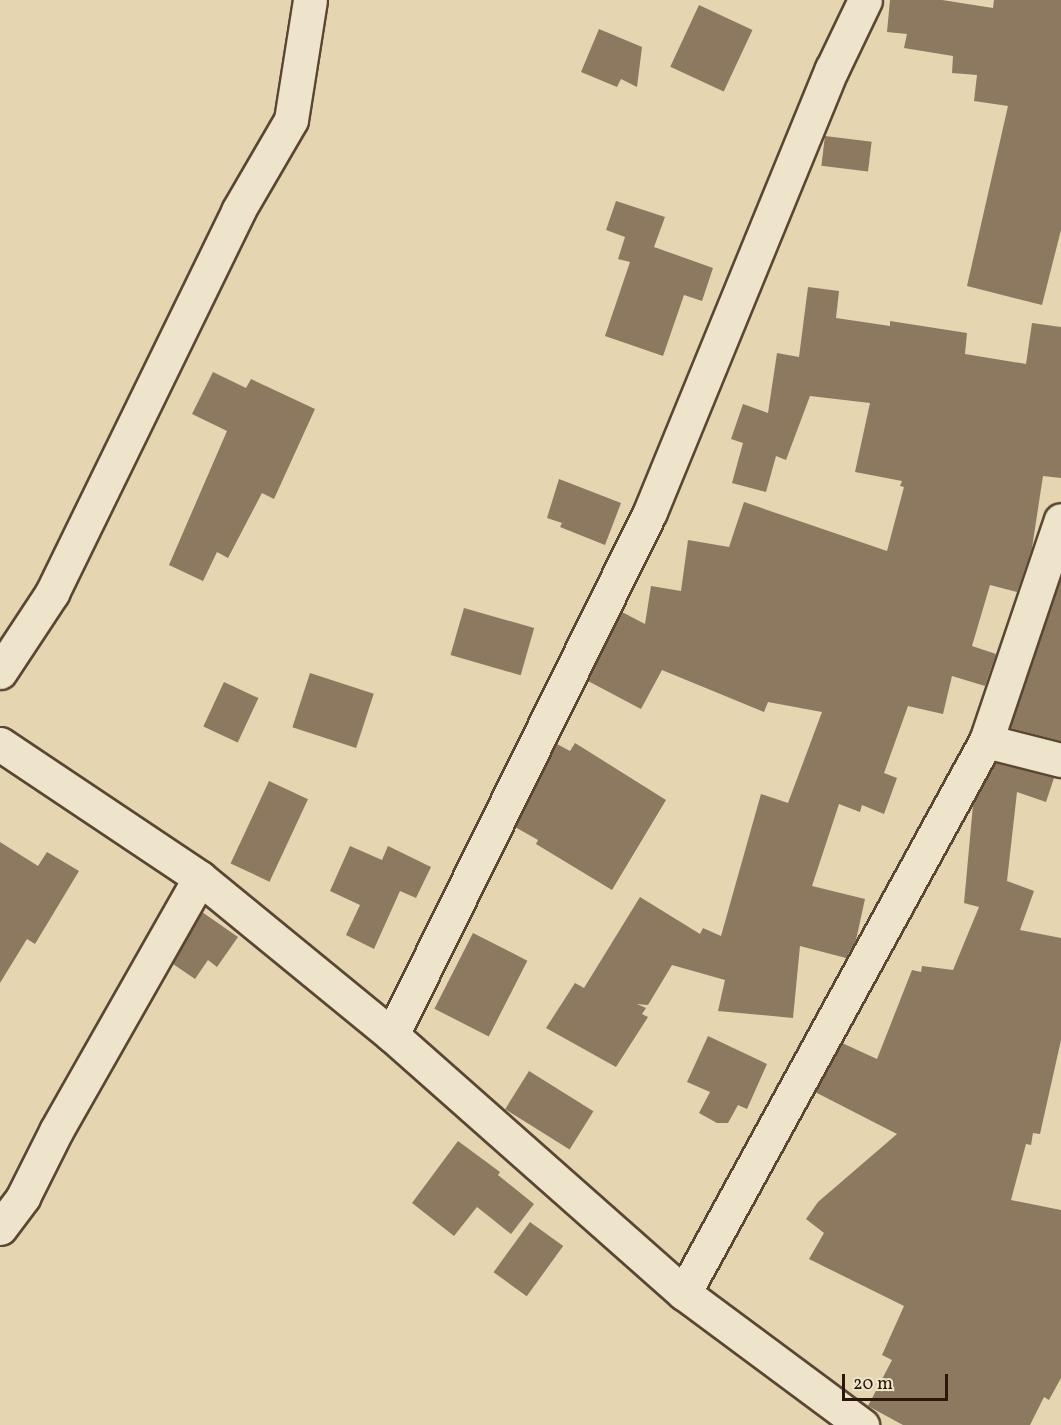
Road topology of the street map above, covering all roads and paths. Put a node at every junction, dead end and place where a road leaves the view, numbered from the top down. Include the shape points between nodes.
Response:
1 (310, 0) edge
2 (865, 0) edge
3 (1061, 520) edge
4 (0, 672) edge
5 (986, 741) junction
6 (0, 744) edge
7 (1061, 760) edge
8 (200, 878) junction
9 (392, 1035) junction
10 (0, 1228) edge
11 (684, 1293) junction
12 (862, 1425) edge

1 - 4 street via 291,120 238,211 52,593
2 - 9 street via 832,69 650,512
3 - 5 street
5 - 7 street
5 - 11 street
6 - 8 street
8 - 9 street
8 - 10 street via 56,1131 23,1197
9 - 11 street
11 - 12 street

